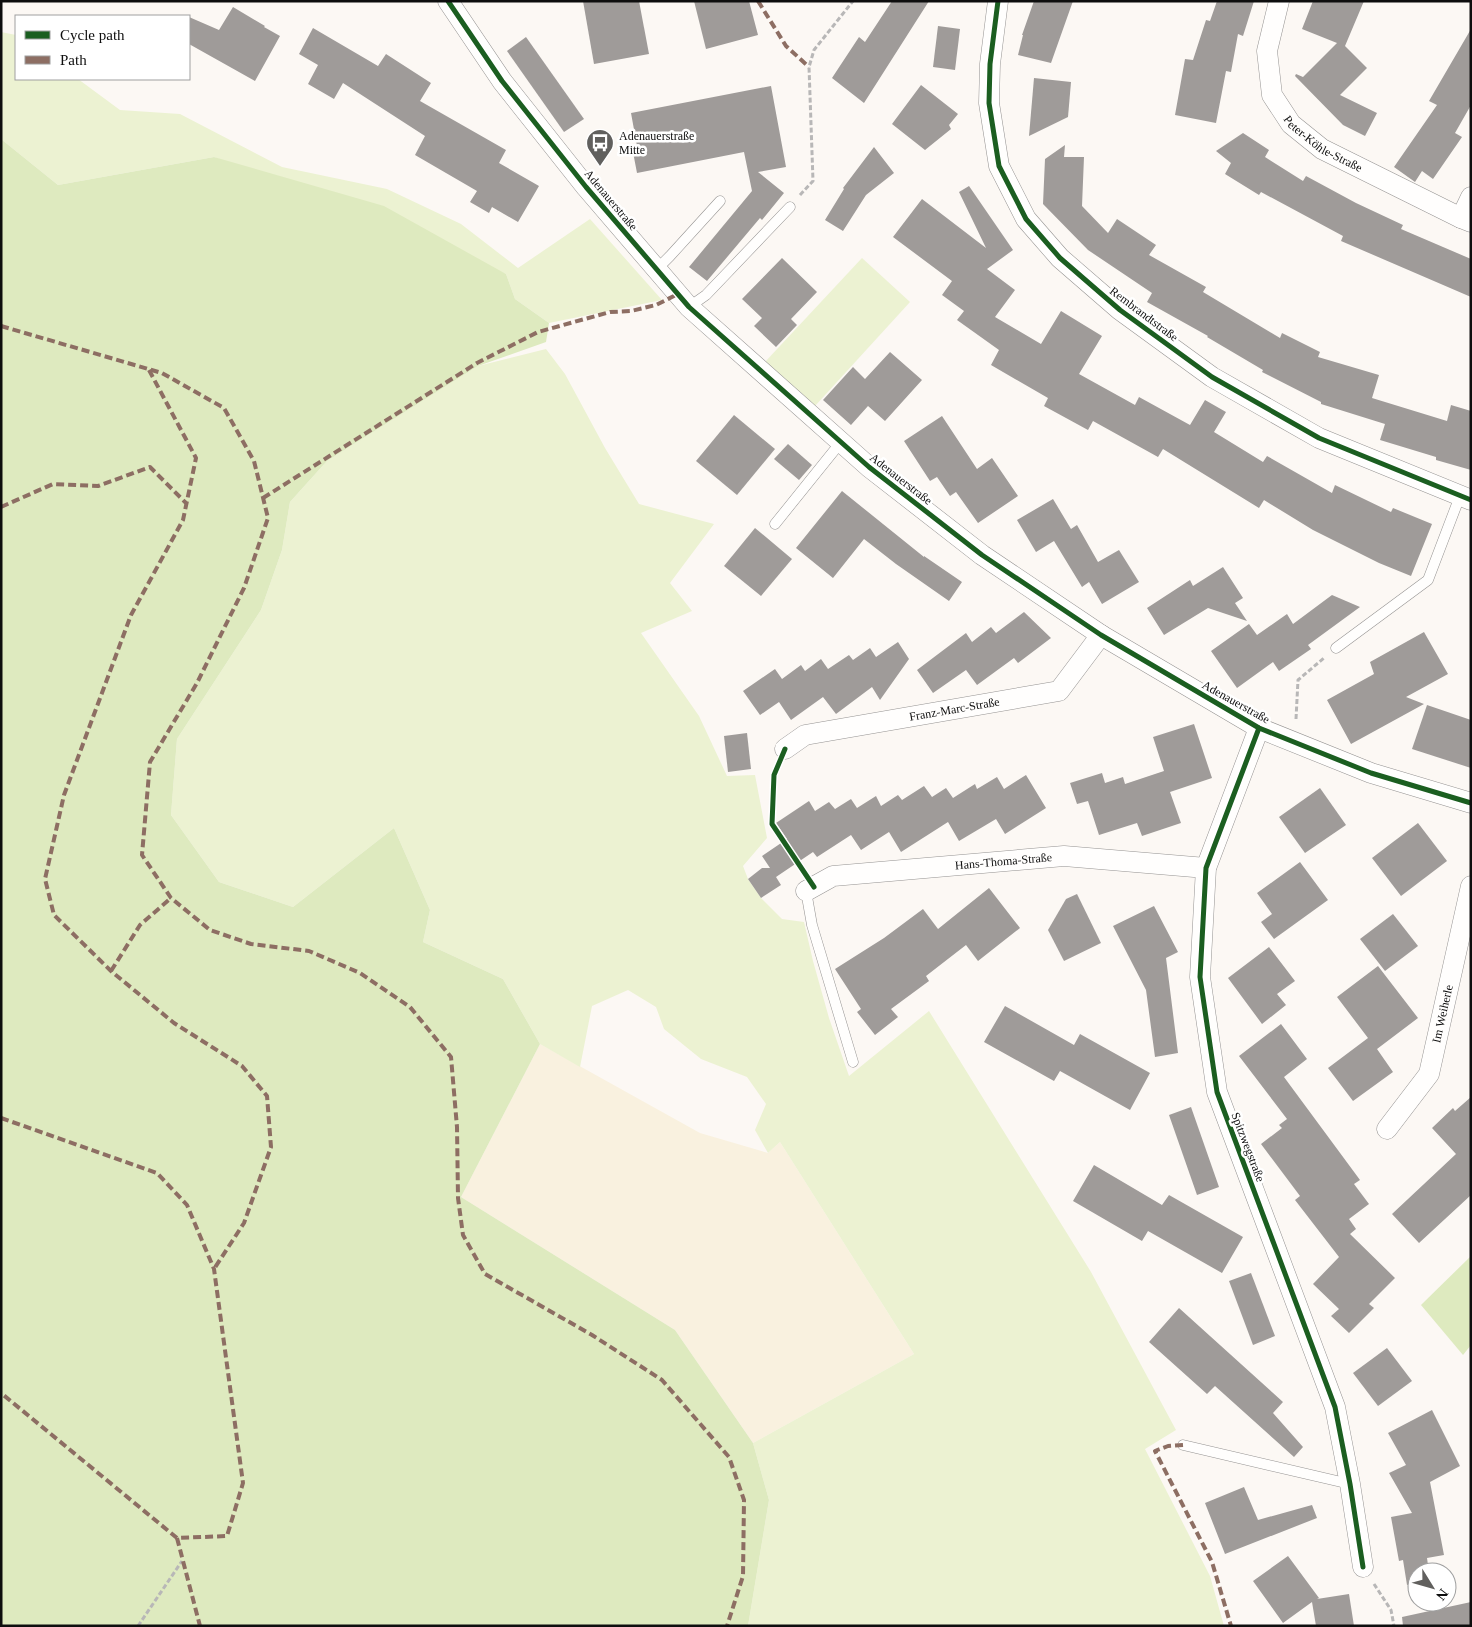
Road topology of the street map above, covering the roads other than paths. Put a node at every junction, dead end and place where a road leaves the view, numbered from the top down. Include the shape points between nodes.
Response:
1 (448, 1) edge
2 (998, 1) edge
3 (1279, 1) edge
4 (1471, 197) edge
5 (720, 201) dead end
6 (790, 207) road end
7 (1466, 220) edge
8 (657, 269) junction
9 (689, 307) junction
10 (841, 442) junction
11 (1465, 498) edge
12 (775, 524) dead end
13 (1101, 635) junction
14 (1336, 648) road end
15 (1259, 728) junction
16 (784, 749) dead end
17 (1471, 803) edge
18 (1206, 868) junction
19 (1471, 886) edge
20 (806, 891) joint
21 (853, 1062) dead end
22 (1387, 1129) dead end
23 (1184, 1445) dead end
24 (1350, 1484) junction
25 (1363, 1567) road end

1 - 8 street, Adenauerstraße via 502,81 586,187
2 - 11 street, Rembrandtstraße via 989,103 999,166 1026,219 1060,258 1120,310 1212,377 1319,438
3 - 7 street, Peter-Köhle-Straße via 1267,51 1272,95 1291,124 1322,149
4 - 7 street
5 - 8 lane
6 - 9 lane via 706,295
8 - 9 street, Adenauerstraße
9 - 10 street, Adenauerstraße
10 - 12 lane
10 - 13 street, Adenauerstraße via 982,555
11 - 14 lane via 1428,580
13 - 15 street, Adenauerstraße
13 - 16 street, Franz-Marc-Straße via 1059,691 804,735
15 - 17 street, Adenauerstraße via 1371,773
15 - 18 street, Spitzwegstraße
18 - 20 street, Hans-Thoma-Straße via 1064,856 833,876
18 - 24 street, Spitzwegstraße via 1200,977 1217,1092 1335,1406
19 - 22 street, Im Weiherle via 1429,1074
20 - 21 lane via 812,925
23 - 24 lane
24 - 25 street, Spitzwegstraße

